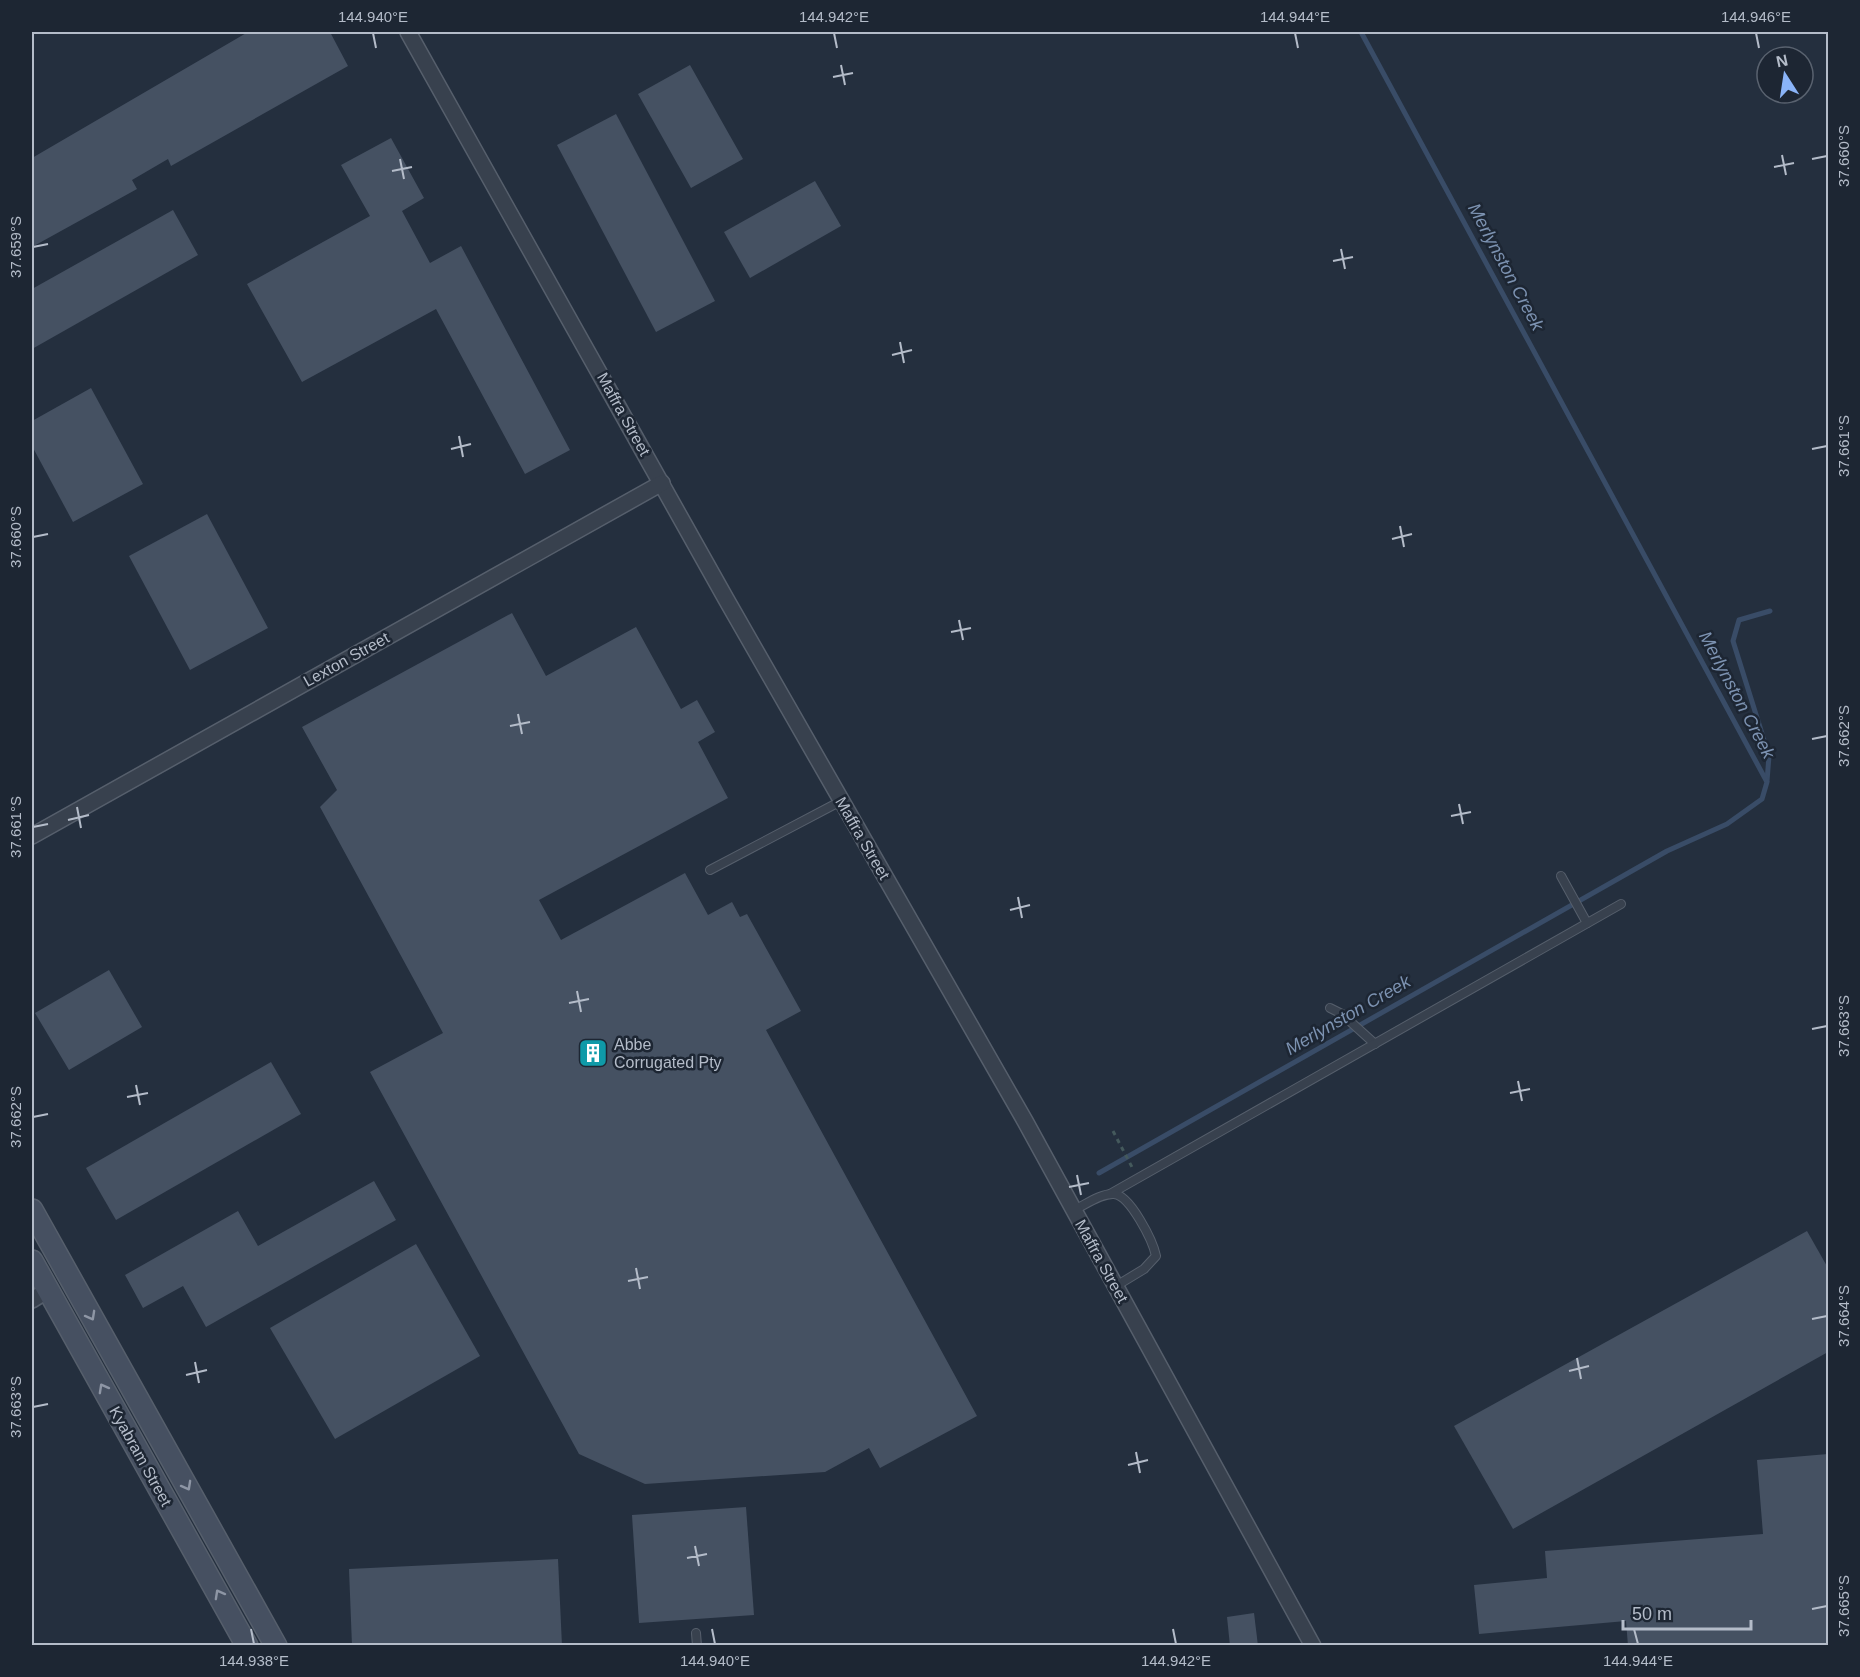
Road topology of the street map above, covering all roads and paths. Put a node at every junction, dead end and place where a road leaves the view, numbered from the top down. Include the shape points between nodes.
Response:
1 (408, 32) edge
2 (662, 483) junction
3 (841, 801) junction
4 (32, 836) edge
5 (710, 870) dead end
6 (1561, 876) dead end
7 (1621, 904) dead end
8 (1587, 923) junction
9 (1330, 1008) dead end
10 (1375, 1044) junction
11 (1113, 1131) dead end
12 (1132, 1168) dead end
13 (1110, 1194) junction
14 (32, 1210) edge
15 (1074, 1210) junction
16 (32, 1261) edge
17 (70, 1278) junction
18 (1116, 1286) junction
19 (40, 1295) edge
20 (255, 1608) junction
21 (234, 1622) junction
22 (696, 1633) dead end
23 (247, 1646) edge
24 (276, 1646) edge
25 (697, 1646) edge
26 (1313, 1646) edge

1 - 2 street, Maffra Street
2 - 3 street, Maffra Street
2 - 4 street, Lexton Street
3 - 5 lane
3 - 15 street, Maffra Street
6 - 8 lane
7 - 8 lane
8 - 10 lane
9 - 10 lane
10 - 13 lane
11 - 12 path
13 - 15 lane
13 - 18 lane via 1122,1196 1130,1203 1156,1256 1144,1269
14 - 17 street, Kyabram Street
15 - 18 street, Maffra Street
16 - 19 street, Kyabram Street
17 - 19 street
17 -> 20 street, Kyabram Street
18 - 26 street, Maffra Street
21 -> 19 street, Kyabram Street
20 - 21 street
20 - 24 street, Kyabram Street
21 - 23 street, Kyabram Street
22 - 25 lane

